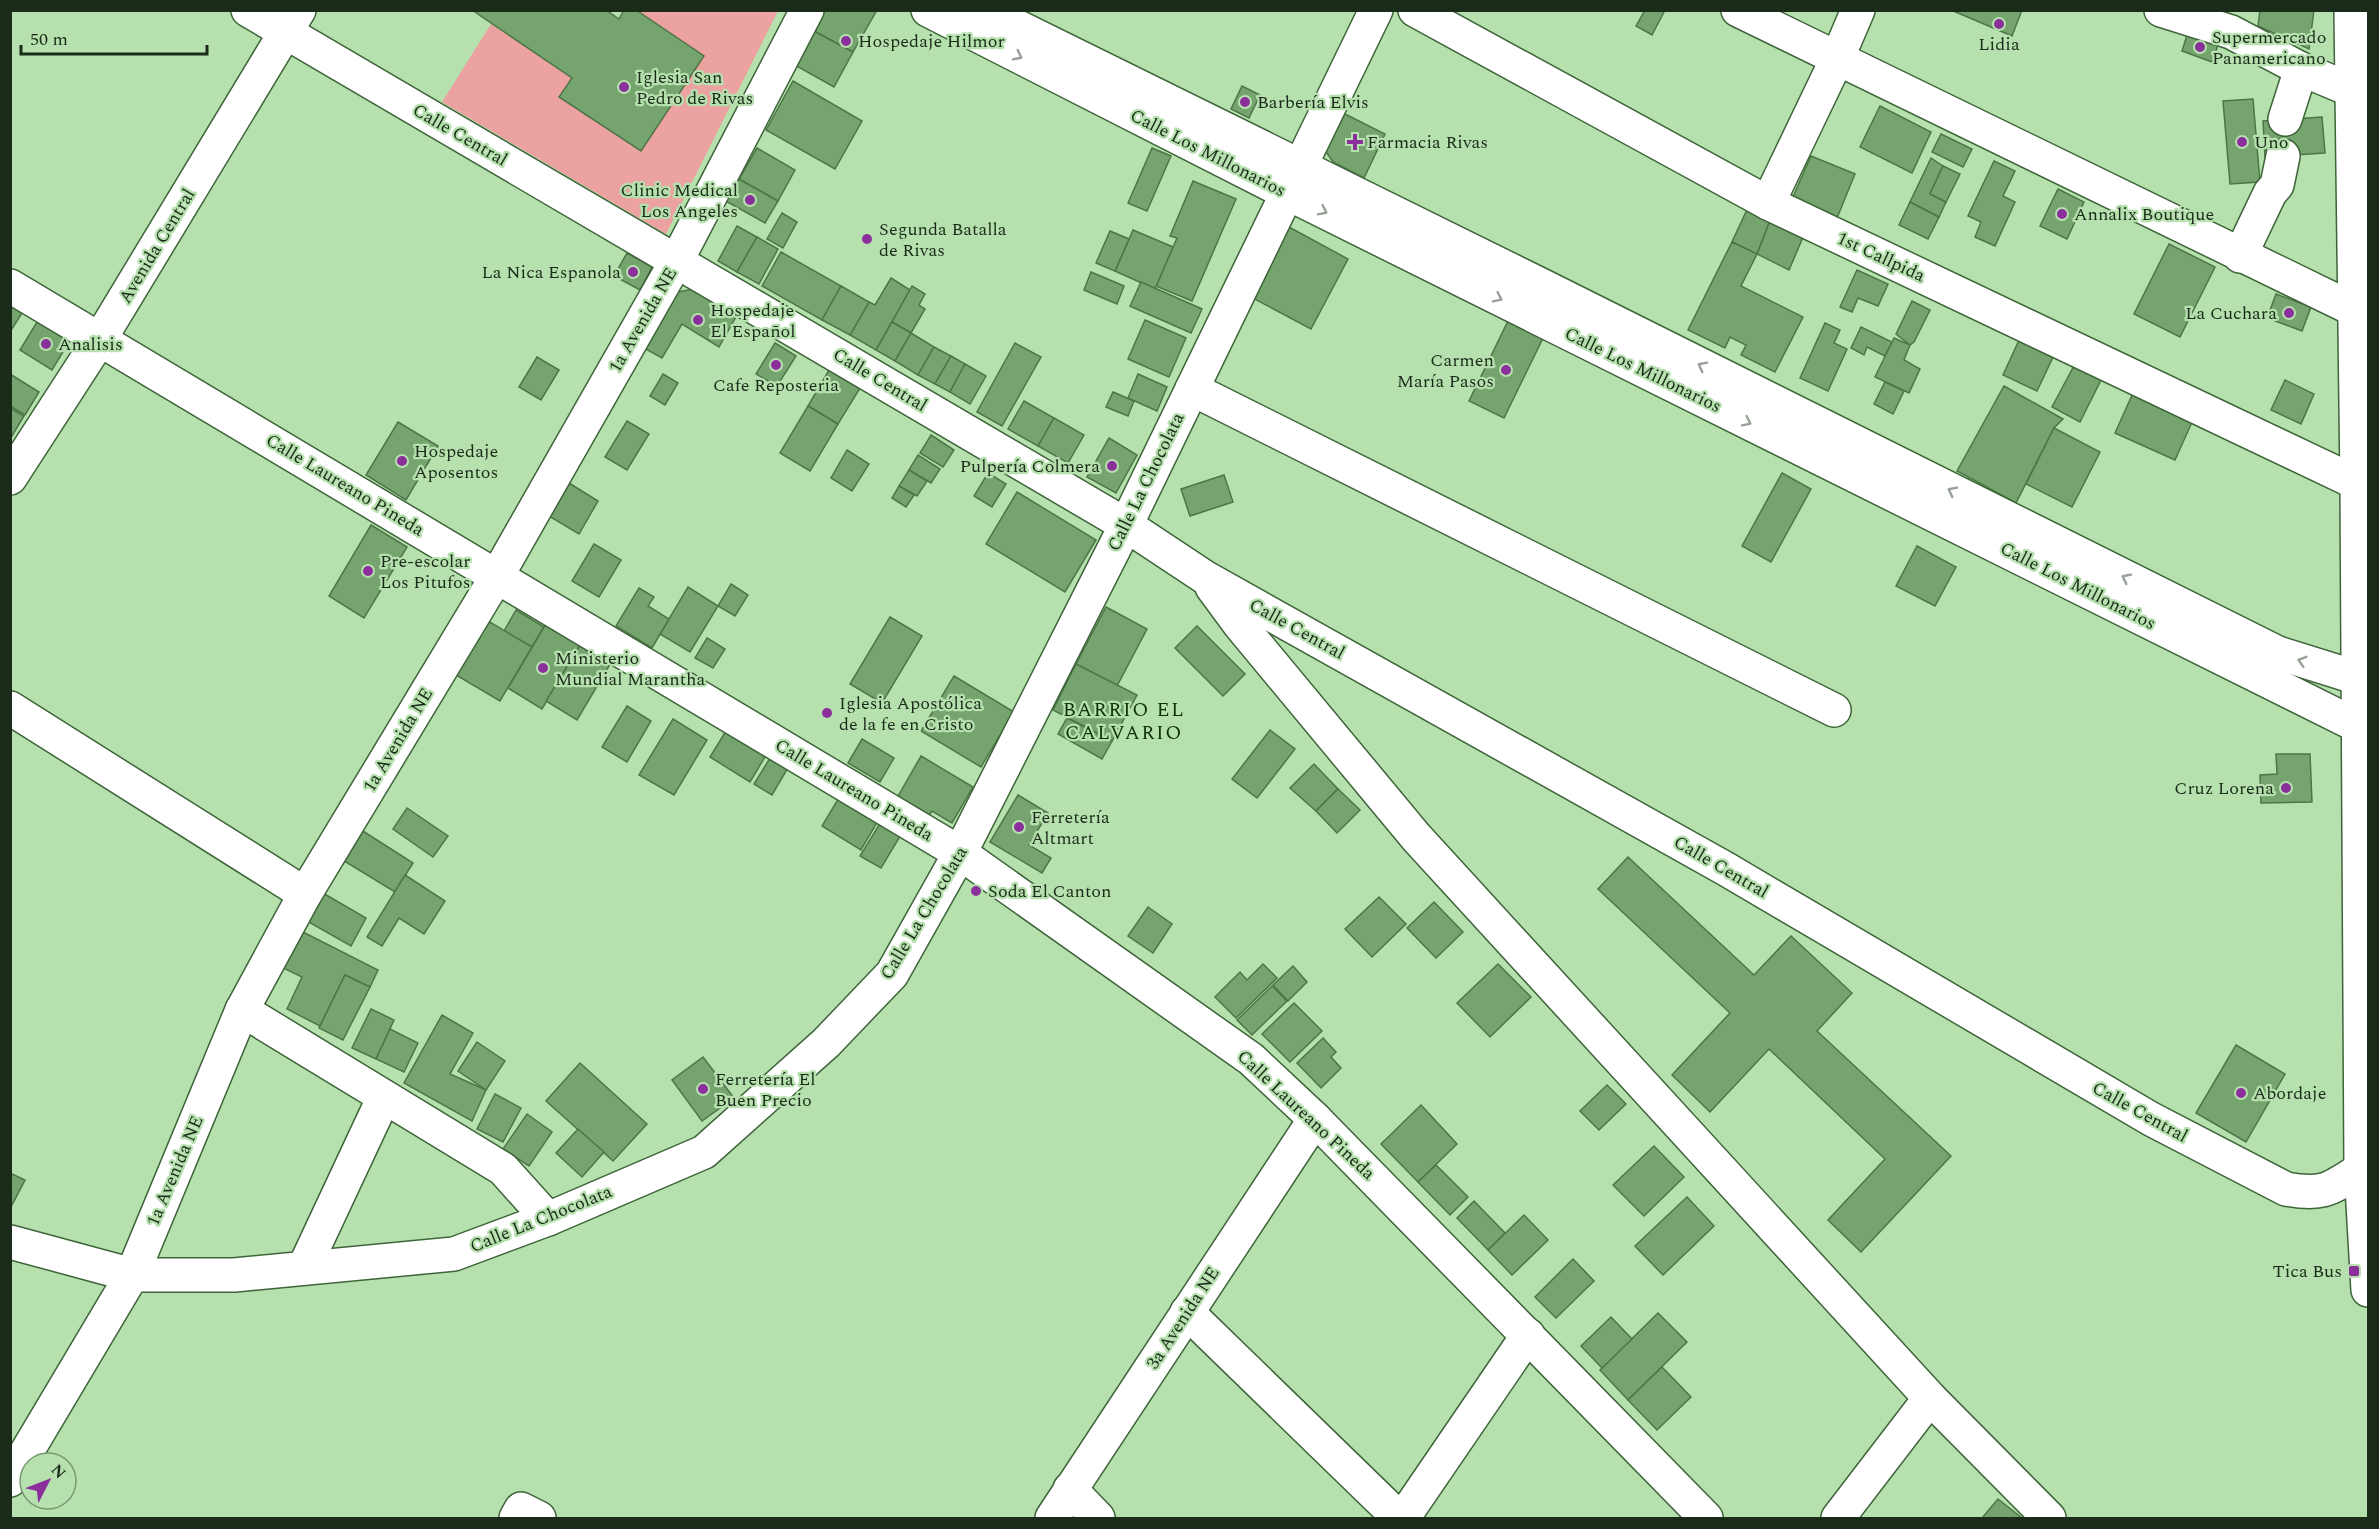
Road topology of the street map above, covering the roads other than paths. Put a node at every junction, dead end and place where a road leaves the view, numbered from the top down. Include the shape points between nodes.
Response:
1 (248, 10) edge
2 (807, 10) edge
3 (928, 10) edge
4 (984, 10) edge
5 (1376, 10) edge
6 (1415, 10) edge
7 (1738, 10) edge
8 (1858, 10) edge
9 (2161, 10) edge
10 (2351, 10) edge
11 (292, 22) edge
12 (1837, 59) junction
13 (2301, 69) junction
14 (2360, 94) edge
15 (2285, 119) dead end
16 (2283, 156) dead end
17 (1293, 180) junction
18 (1768, 203) junction
19 (2240, 255) junction
20 (677, 260) junction
21 (10, 286) edge
22 (2355, 310) junction
23 (100, 339) junction
24 (2362, 356) edge
25 (1192, 389) junction
26 (10, 478) edge
27 (2357, 483) junction
28 (1126, 525) junction
29 (497, 576) junction
30 (1206, 578) junction
31 (2358, 678) junction
32 (10, 708) edge
33 (1834, 710) dead end
34 (2358, 726) junction
35 (960, 853) junction
36 (305, 894) junction
37 (242, 1010) junction
38 (384, 1097) junction
39 (1315, 1119) junction
40 (2361, 1169) junction
41 (548, 1219) junction
42 (10, 1242) edge
43 (304, 1268) junction
44 (132, 1275) junction
45 (2368, 1290) edge
46 (1187, 1312) junction
47 (1528, 1335) junction
48 (1929, 1398) junction
49 (10, 1480) edge
50 (1070, 1489) junction
51 (516, 1518) edge
52 (539, 1518) edge
53 (1052, 1518) edge
54 (1098, 1518) edge
55 (1401, 1518) edge
56 (1706, 1518) edge
57 (1838, 1518) edge
58 (2049, 1518) edge

1 - 11 main road, Calle Central
2 - 20 main road, 1a Avenida NE
3 -> 17 main road, Calle Los Millonarios
4 - 17 main road, Calle Los Millonarios
5 - 17 main road, Calle La Chocolata
6 - 18 main road, 1st Callpida
7 - 12 main road
8 - 12 main road
9 - 13 main road via 2231,32
10 - 14 main road
11 - 20 main road, Calle Central
11 - 23 main road, Avenida Central
12 - 18 main road
12 - 19 main road
13 - 14 main road
13 - 15 main road
14 - 22 main road
16 - 19 main road via 2277,184
17 - 25 main road, Calle La Chocolata
31 -> 17 main road, Calle Los Millonarios via 2278,654 1552,291
17 -> 34 main road, Calle Los Millonarios
18 - 27 main road, 1st Callpida
19 - 22 main road
20 - 28 main road, Calle Central
20 - 29 main road, 1a Avenida NE
21 - 23 main road, Calle Laureano Pineda
22 - 24 main road
23 - 26 main road, Avenida Central
23 - 29 main road, Calle Laureano Pineda
24 - 27 main road
25 - 28 main road, Calle La Chocolata
25 - 33 main road
27 - 31 main road
28 - 30 main road, Calle Central
28 - 35 main road, Calle La Chocolata
29 - 35 main road, Calle Laureano Pineda
29 - 36 main road, 1a Avenida NE
30 - 40 main road, Calle Central via 1726,869 2151,1119 2276,1184 2309,1193 2331,1188
30 - 48 main road via 1240,625 1416,837
31 - 34 main road
32 - 36 main road
34 - 40 main road
35 - 39 main road, Calle Laureano Pineda via 1251,1059
35 - 41 main road, Calle La Chocolata via 892,974 826,1043 704,1152
36 - 37 main road, 1a Avenida NE
37 - 38 main road
37 - 44 main road, 1a Avenida NE
38 - 41 main road via 502,1169
38 - 43 main road
39 - 46 main road, 3a Avenida NE
39 - 47 main road, Calle Laureano Pineda
40 - 45 main road
41 - 43 main road, Calle La Chocolata via 454,1254
42 - 44 main road, Calle La Chocolata
43 - 44 main road, Calle La Chocolata via 234,1275
44 - 49 main road, 1a Avenida NE
46 - 50 main road, 3a Avenida NE
46 - 55 main road
47 - 55 main road
47 - 56 main road, Calle Laureano Pineda
48 - 57 main road
48 - 58 main road
50 - 53 main road, 3a Avenida NE
50 - 54 main road
51 - 52 main road via 521,1509

